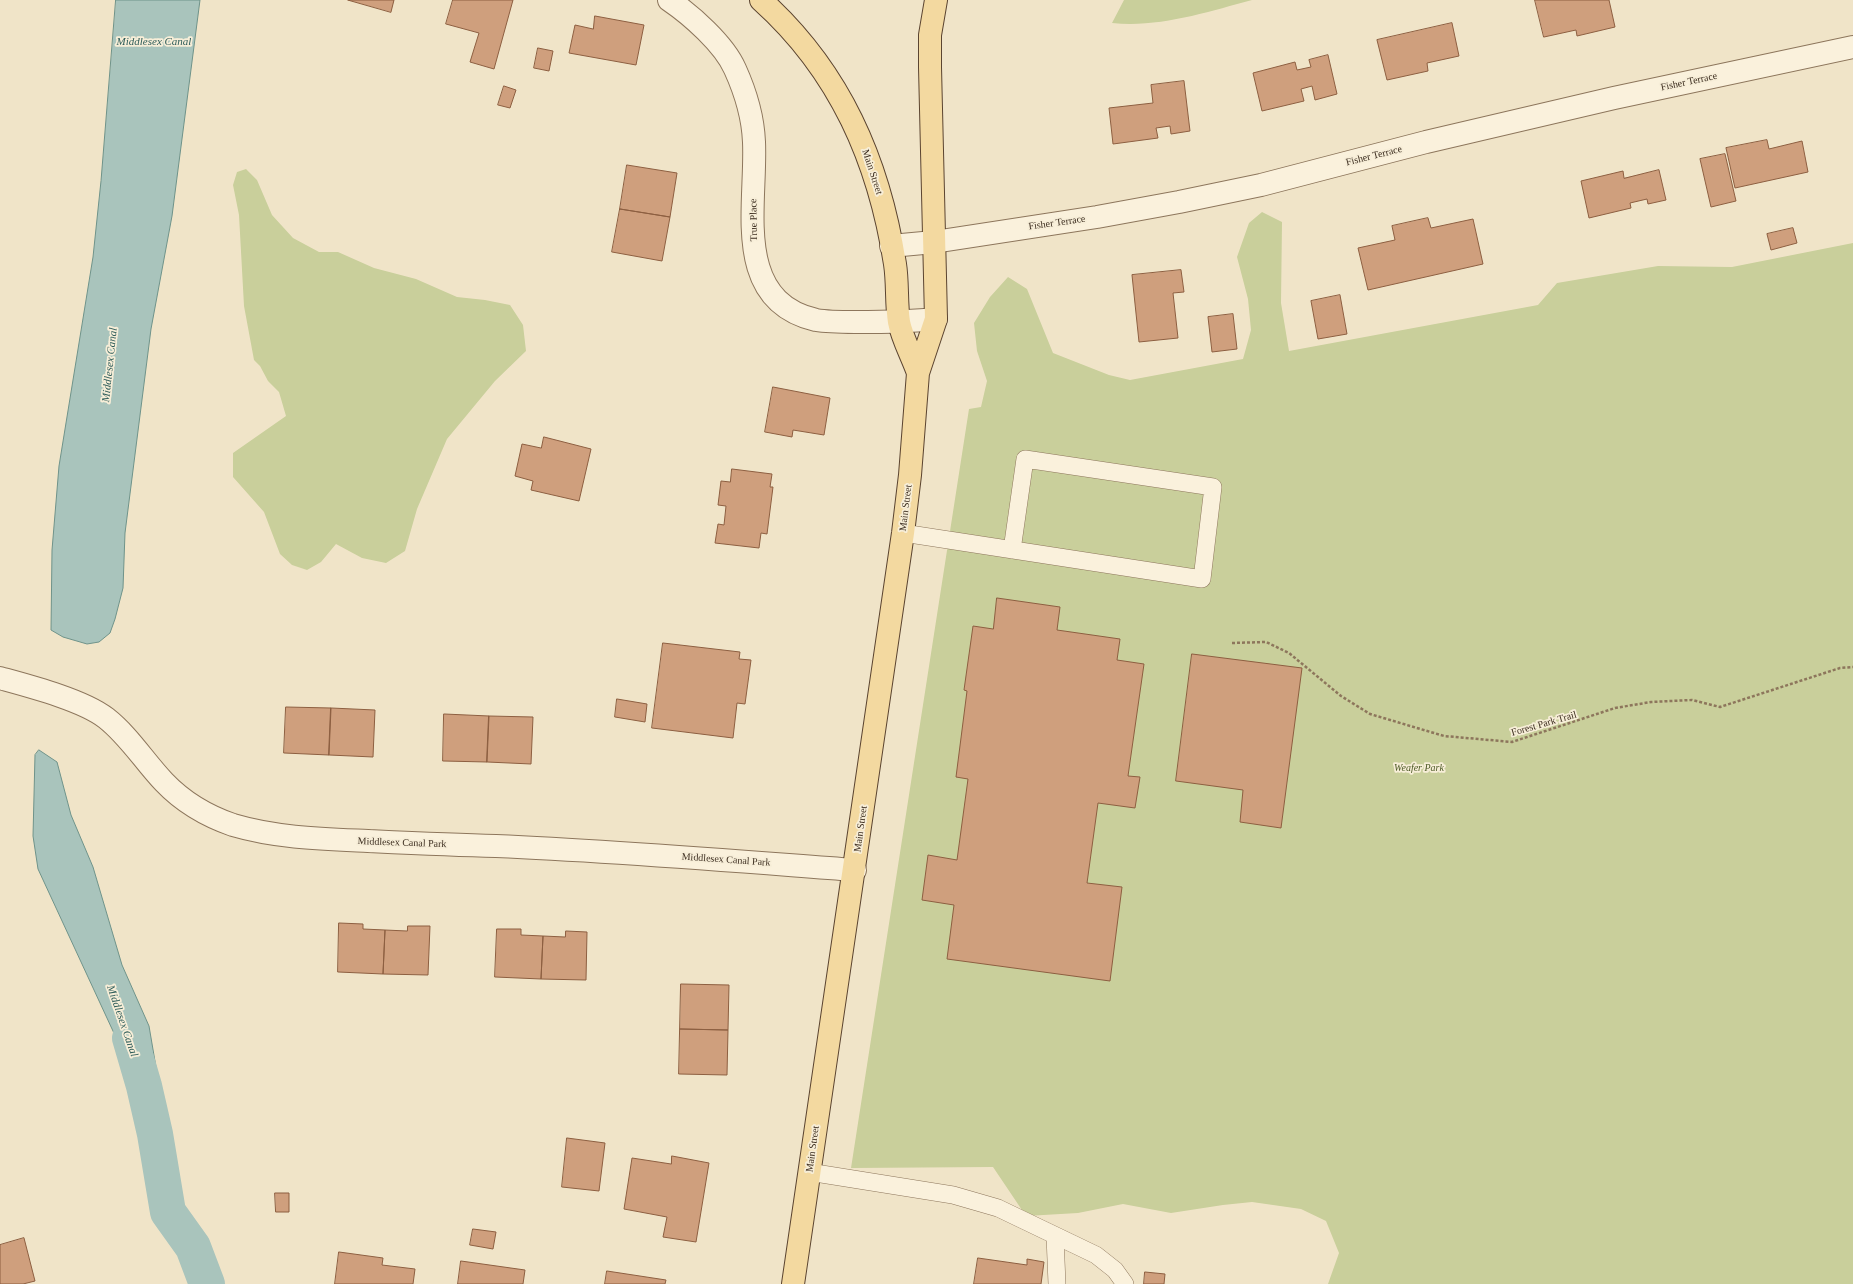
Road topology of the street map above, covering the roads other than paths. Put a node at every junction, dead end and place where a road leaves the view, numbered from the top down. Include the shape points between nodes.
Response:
1 (669, 0) edge
2 (762, 0) edge
3 (936, 0) edge
4 (1853, 46) edge
5 (934, 242) junction
6 (891, 246) junction
7 (936, 320) junction
8 (899, 323) junction
9 (918, 373) junction
10 (902, 533) junction
11 (1012, 550) junction
12 (0, 678) edge
13 (855, 870) junction
14 (810, 1172) junction
15 (1055, 1236) junction
16 (793, 1284) edge
17 (1057, 1284) edge
18 (1125, 1284) edge

1 - 8 street, True Place via 686,13 726,53 742,87 754,141 755,250 760,276 768,290 787,307 816,320
2 - 6 main road, Main Street via 806,46 855,124 880,191
3 - 5 main road, Main Street via 930,41
4 - 5 street, Fisher Terrace via 1449,137 1231,191 1097,217
5 - 6 street, Fisher Terrace
5 - 7 main road, Main Street
6 - 8 main road, Main Street via 895,265
7 - 8 street, True Place
7 - 9 main road, Main Street
8 - 9 main road, Main Street
9 - 10 main road, Main Street via 910,475
10 - 11 lane
10 - 13 main road, Main Street
11 - 11 lane via 1202,579 1213,488 1025,460
12 - 13 street, Middlesex Canal Park via 81,703 107,718 179,796 200,811 252,830 327,840 581,850
13 - 14 main road, Main Street
14 - 15 lane via 973,1200 998,1208
14 - 16 main road, Main Street
15 - 17 lane
15 - 18 lane via 1096,1255 1116,1270

